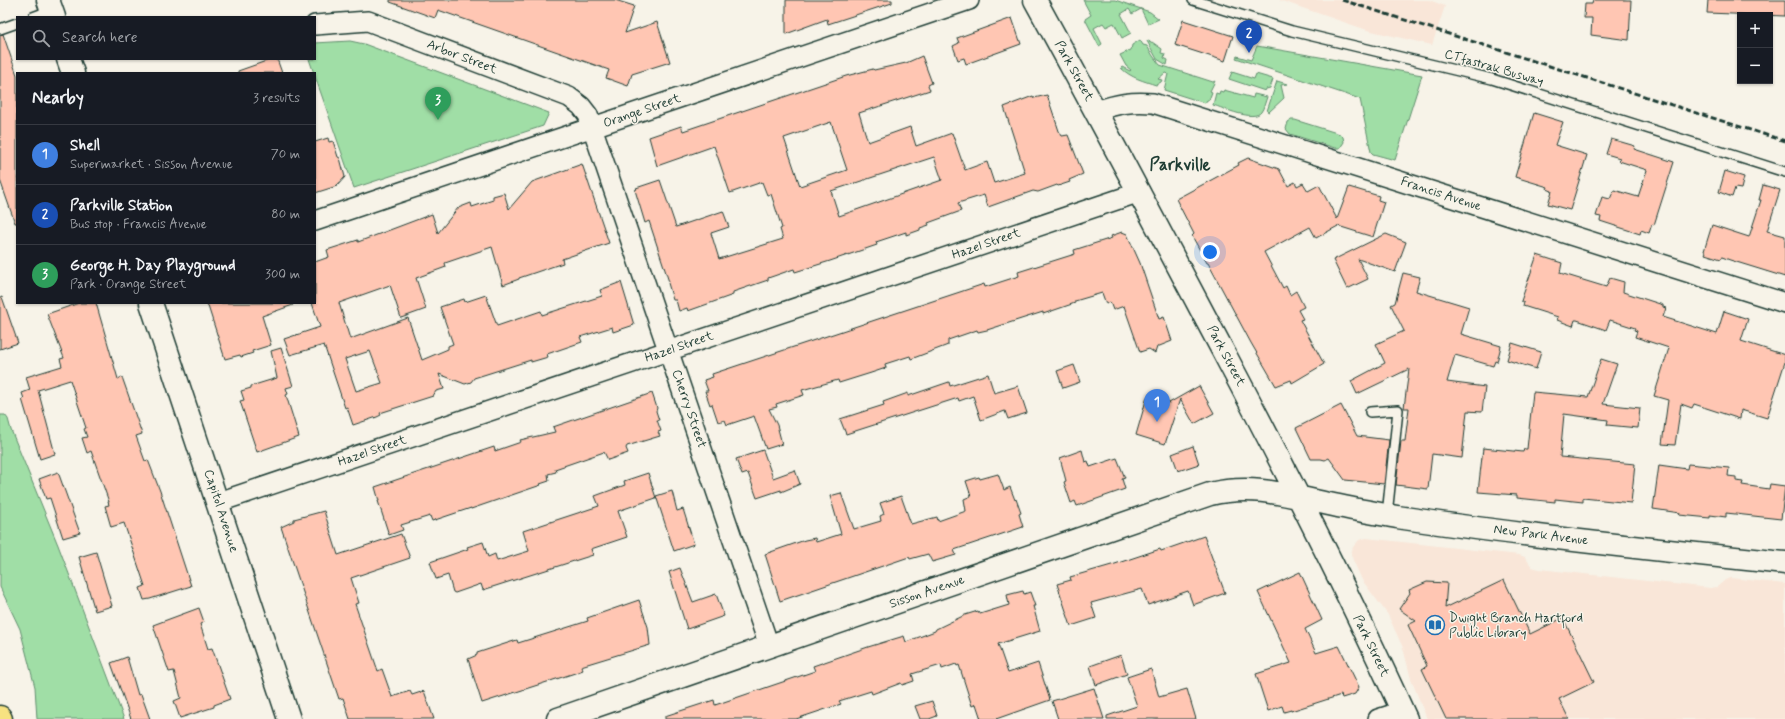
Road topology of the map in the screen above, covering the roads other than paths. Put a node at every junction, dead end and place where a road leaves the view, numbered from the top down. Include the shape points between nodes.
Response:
1 (969, 0) edge
2 (1034, 0) edge
3 (1193, 0) edge
4 (16, 23) edge
5 (316, 25) edge
6 (0, 29) edge
7 (68, 60) edge
8 (73, 72) edge
9 (1096, 111) junction
10 (592, 128) junction
11 (1785, 172) edge
12 (1140, 192) junction
13 (316, 221) edge
14 (1785, 302) edge
15 (152, 304) edge
16 (669, 350) junction
17 (1370, 412) dead end
18 (1299, 498) junction
19 (219, 502) junction
20 (1387, 515) junction
21 (1785, 562) edge
22 (769, 646) junction
23 (1404, 715) edge
24 (290, 719) edge
25 (558, 719) edge
26 (1378, 719) edge

1 - 10 street, Orange Street
2 - 9 main road, Park Street
3 - 11 lane, CTfastrak Busway via 1292,31 1492,79
4 - 6 lane
5 - 10 street, Arbor Street via 368,21 569,97 581,106
7 - 8 main road
9 - 12 main road, Park Street
9 - 14 street, Francis Avenue via 1134,101 1153,103
10 - 13 street, Orange Street
10 - 16 street, Cherry Street
12 - 16 street, Hazel Street
12 - 18 main road, Park Street
15 - 19 main road, Capitol Avenue
16 - 19 street, Hazel Street
16 - 22 street, Cherry Street
17 - 20 lane via 1398,410
18 - 20 main road, New Park Avenue
18 - 22 main road, Sisson Avenue via 1242,489 1210,494
18 - 23 main road, Park Street
19 - 24 main road, Capitol Avenue
20 - 21 main road, New Park Avenue
22 - 25 main road, Sisson Avenue
23 - 26 street

